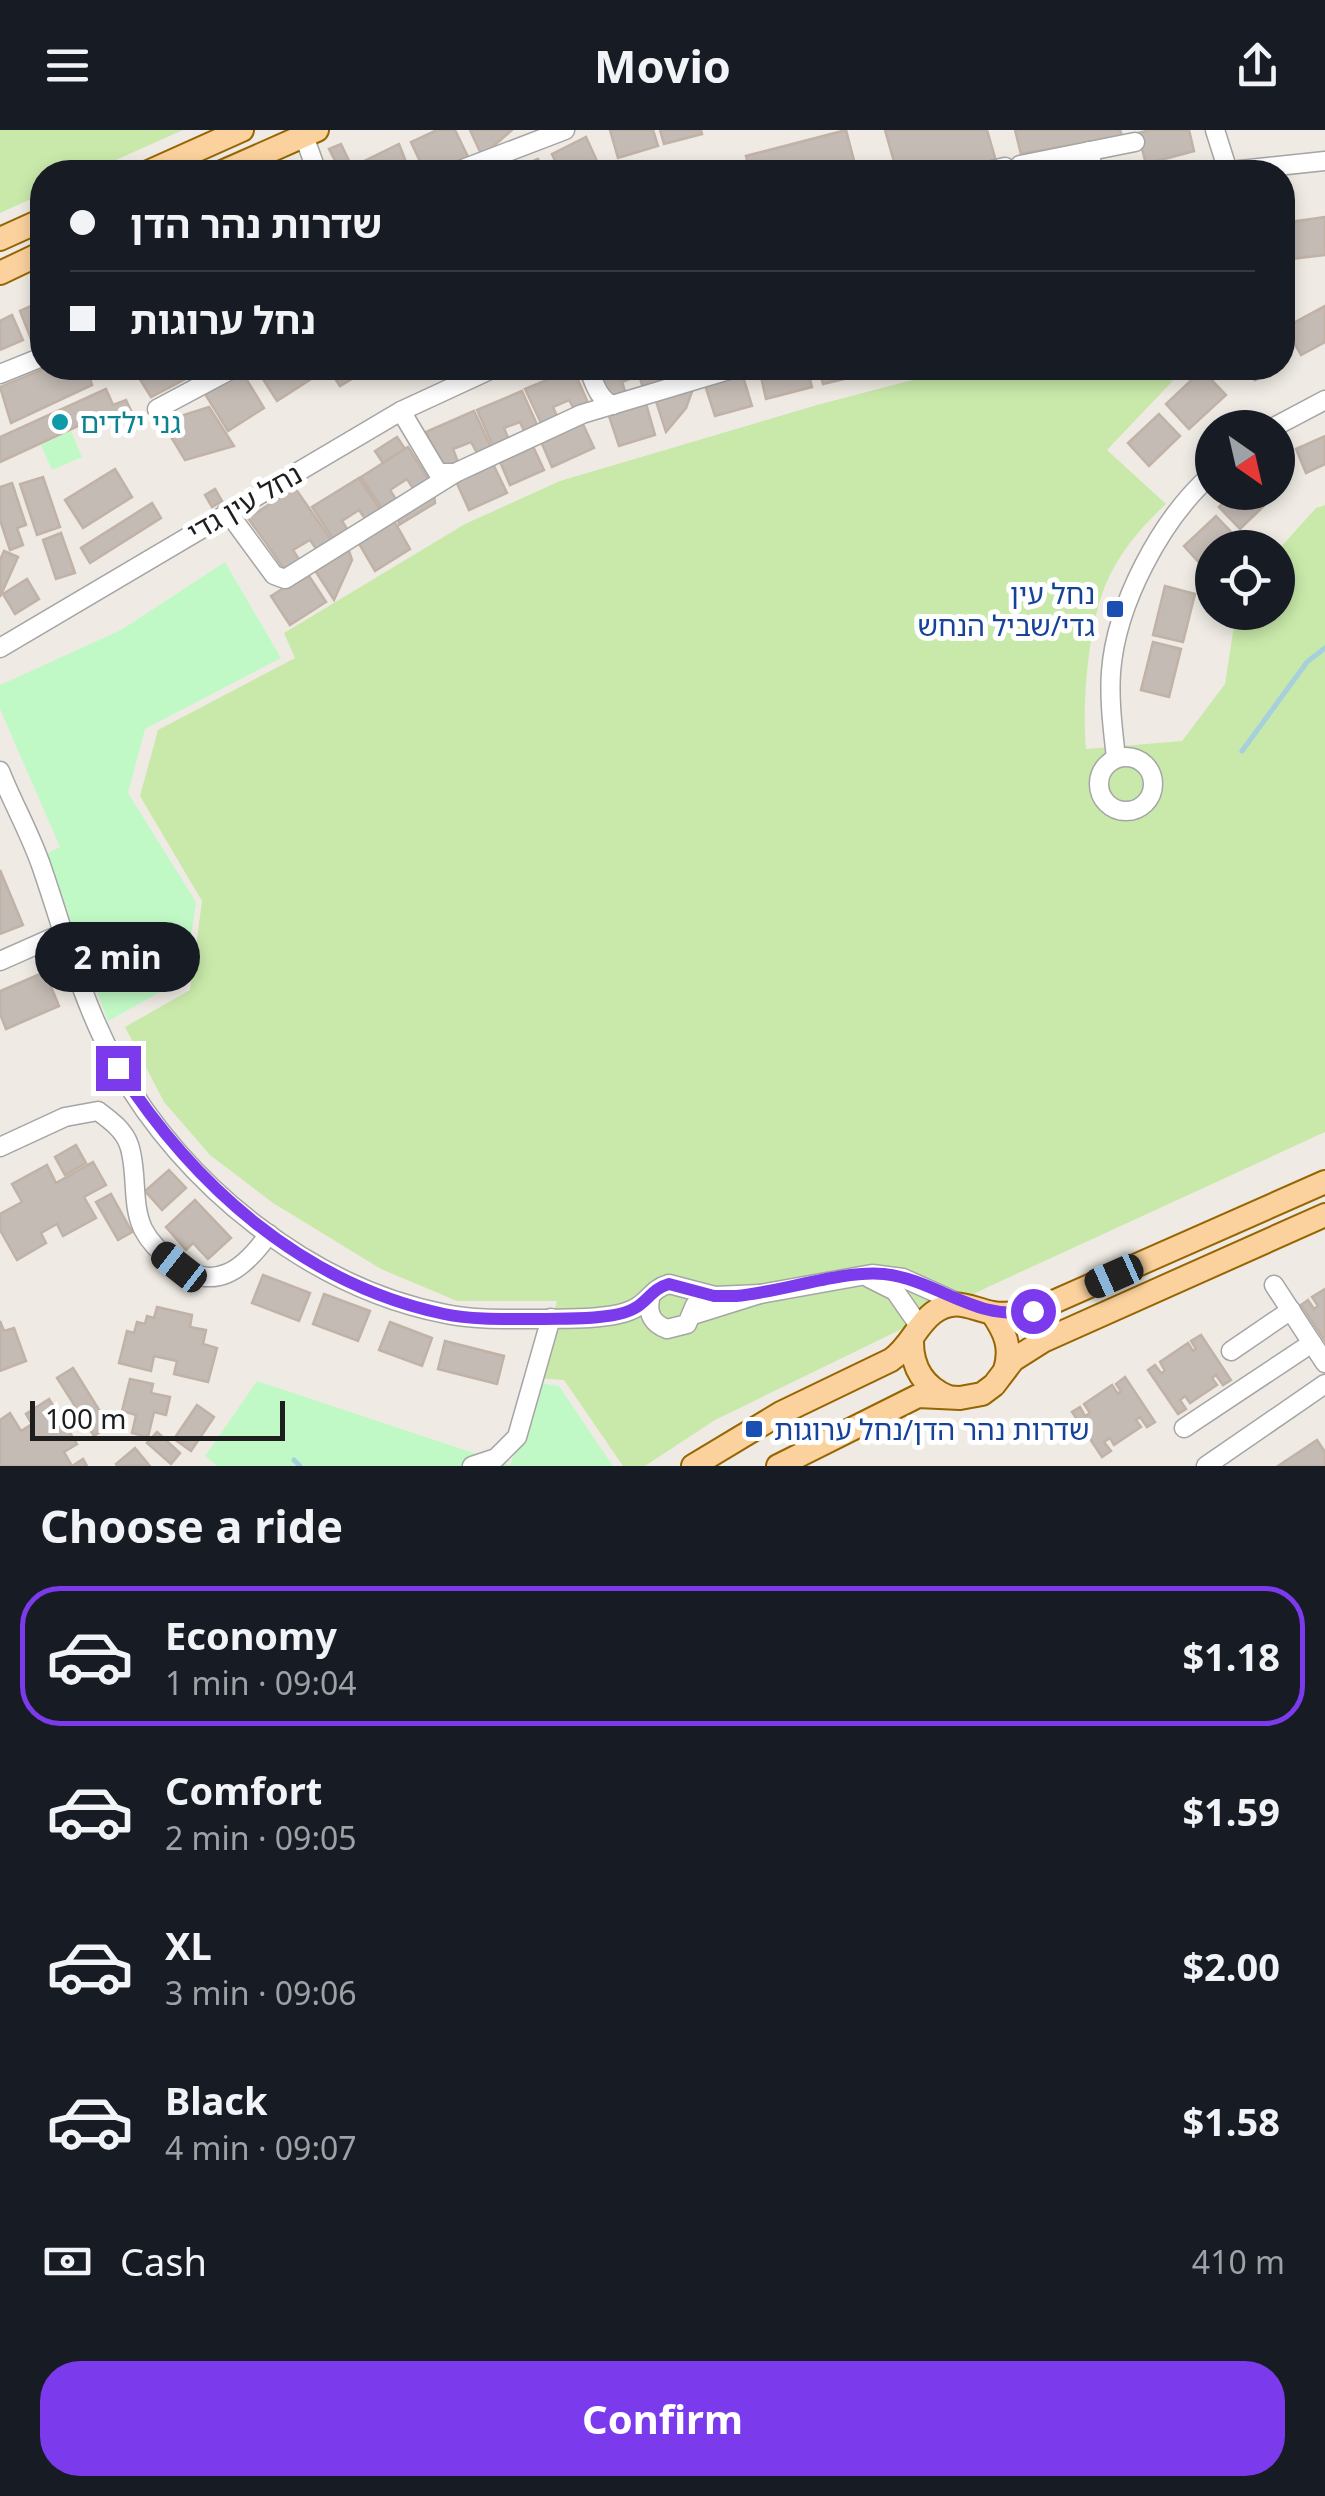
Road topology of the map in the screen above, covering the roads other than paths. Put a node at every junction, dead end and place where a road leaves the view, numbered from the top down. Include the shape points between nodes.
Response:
1 (242, 130) edge
2 (565, 130) edge
3 (1215, 130) edge
4 (310, 133) edge
5 (1135, 142) dead end
6 (1089, 151) junction
7 (175, 160) edge
8 (249, 160) edge
9 (314, 160) edge
10 (486, 160) edge
11 (1044, 160) edge
12 (1091, 160) edge
13 (1222, 160) edge
14 (1325, 161) edge
15 (1295, 164) edge
16 (30, 225) edge
17 (0, 239) edge
18 (30, 259) edge
19 (0, 273) edge
20 (30, 363) edge
21 (0, 374) edge
22 (212, 380) edge
23 (468, 380) edge
24 (594, 380) edge
25 (695, 380) edge
26 (1325, 400) edge
27 (613, 404) junction
28 (158, 409) dead end
29 (400, 411) junction
30 (1295, 416) edge
31 (455, 473) junction
32 (1195, 493) edge
33 (226, 512) junction
34 (0, 648) edge
35 (1116, 758) dead end
36 (0, 771) edge
37 (6, 802) edge
38 (61, 934) junction
39 (0, 962) edge
40 (0, 1147) edge
41 (1325, 1182) edge
42 (1325, 1215) edge
43 (269, 1234) junction
44 (859, 1275) junction
45 (1274, 1285) dead end
46 (688, 1291) junction
47 (760, 1294) junction
48 (650, 1299) junction
49 (962, 1304) junction
50 (1291, 1310) junction
51 (992, 1313) junction
52 (693, 1314) junction
53 (612, 1316) junction
54 (552, 1318) junction
55 (652, 1320) junction
56 (916, 1334) junction
57 (1312, 1343) junction
58 (1231, 1351) dead end
59 (1325, 1363) edge
60 (1004, 1370) junction
61 (1325, 1384) edge
62 (948, 1397) junction
63 (1184, 1428) dead end
64 (1227, 1460) edge
65 (472, 1466) edge
66 (694, 1466) edge
67 (778, 1466) edge
68 (1206, 1466) edge

1 - 7 main road
2 - 10 street
3 - 13 street
4 - 8 main road
4 - 9 street
5 - 6 street
6 - 11 street
6 - 12 street
14 - 15 street
16 - 17 main road
18 - 19 main road
20 - 21 street
22 - 28 street
23 - 29 street, נחל עין גדי
24 - 27 street
25 - 27 street
26 - 30 street
27 - 31 street
29 - 31 street via 438,472
29 - 33 street, נחל עין גדי
31 - 33 street via 285,579 274,576
32 - 35 street via 1142,568 1116,640 1110,674
33 - 34 street, נחל עין גדי
36 - 37 street
37 - 38 street via 41,864
38 - 39 street
38 - 43 street via 91,1014 149,1116 225,1198
40 - 43 street via 66,1117 98,1111 130,1148 142,1227 179,1267 200,1278 223,1276 252,1258
41 - 51 main road via 1044,1308
42 - 60 main road via 1043,1341
43 - 54 street via 306,1260 394,1300 447,1315
44 - 47 street
44 - 49 street via 903,1278
44 - 56 street via 895,1291
45 - 50 street
46 - 47 street
46 - 48 street via 669,1284
46 - 52 street
47 - 52 street
48 - 53 street
48 - 55 street
49 - 51 main road
49 - 56 main road via 936,1311
50 - 57 street
50 - 58 street
51 - 60 main road via 1007,1337
52 - 55 street via 674,1330
53 - 54 street
53 - 55 street
54 - 65 street via 517,1437 496,1458
56 - 62 main road via 916,1366
56 - 66 main road via 891,1360 781,1413
57 - 59 street
57 - 63 street
60 - 62 main road via 982,1394
61 - 64 street
62 - 67 main road via 918,1396
64 - 68 street

